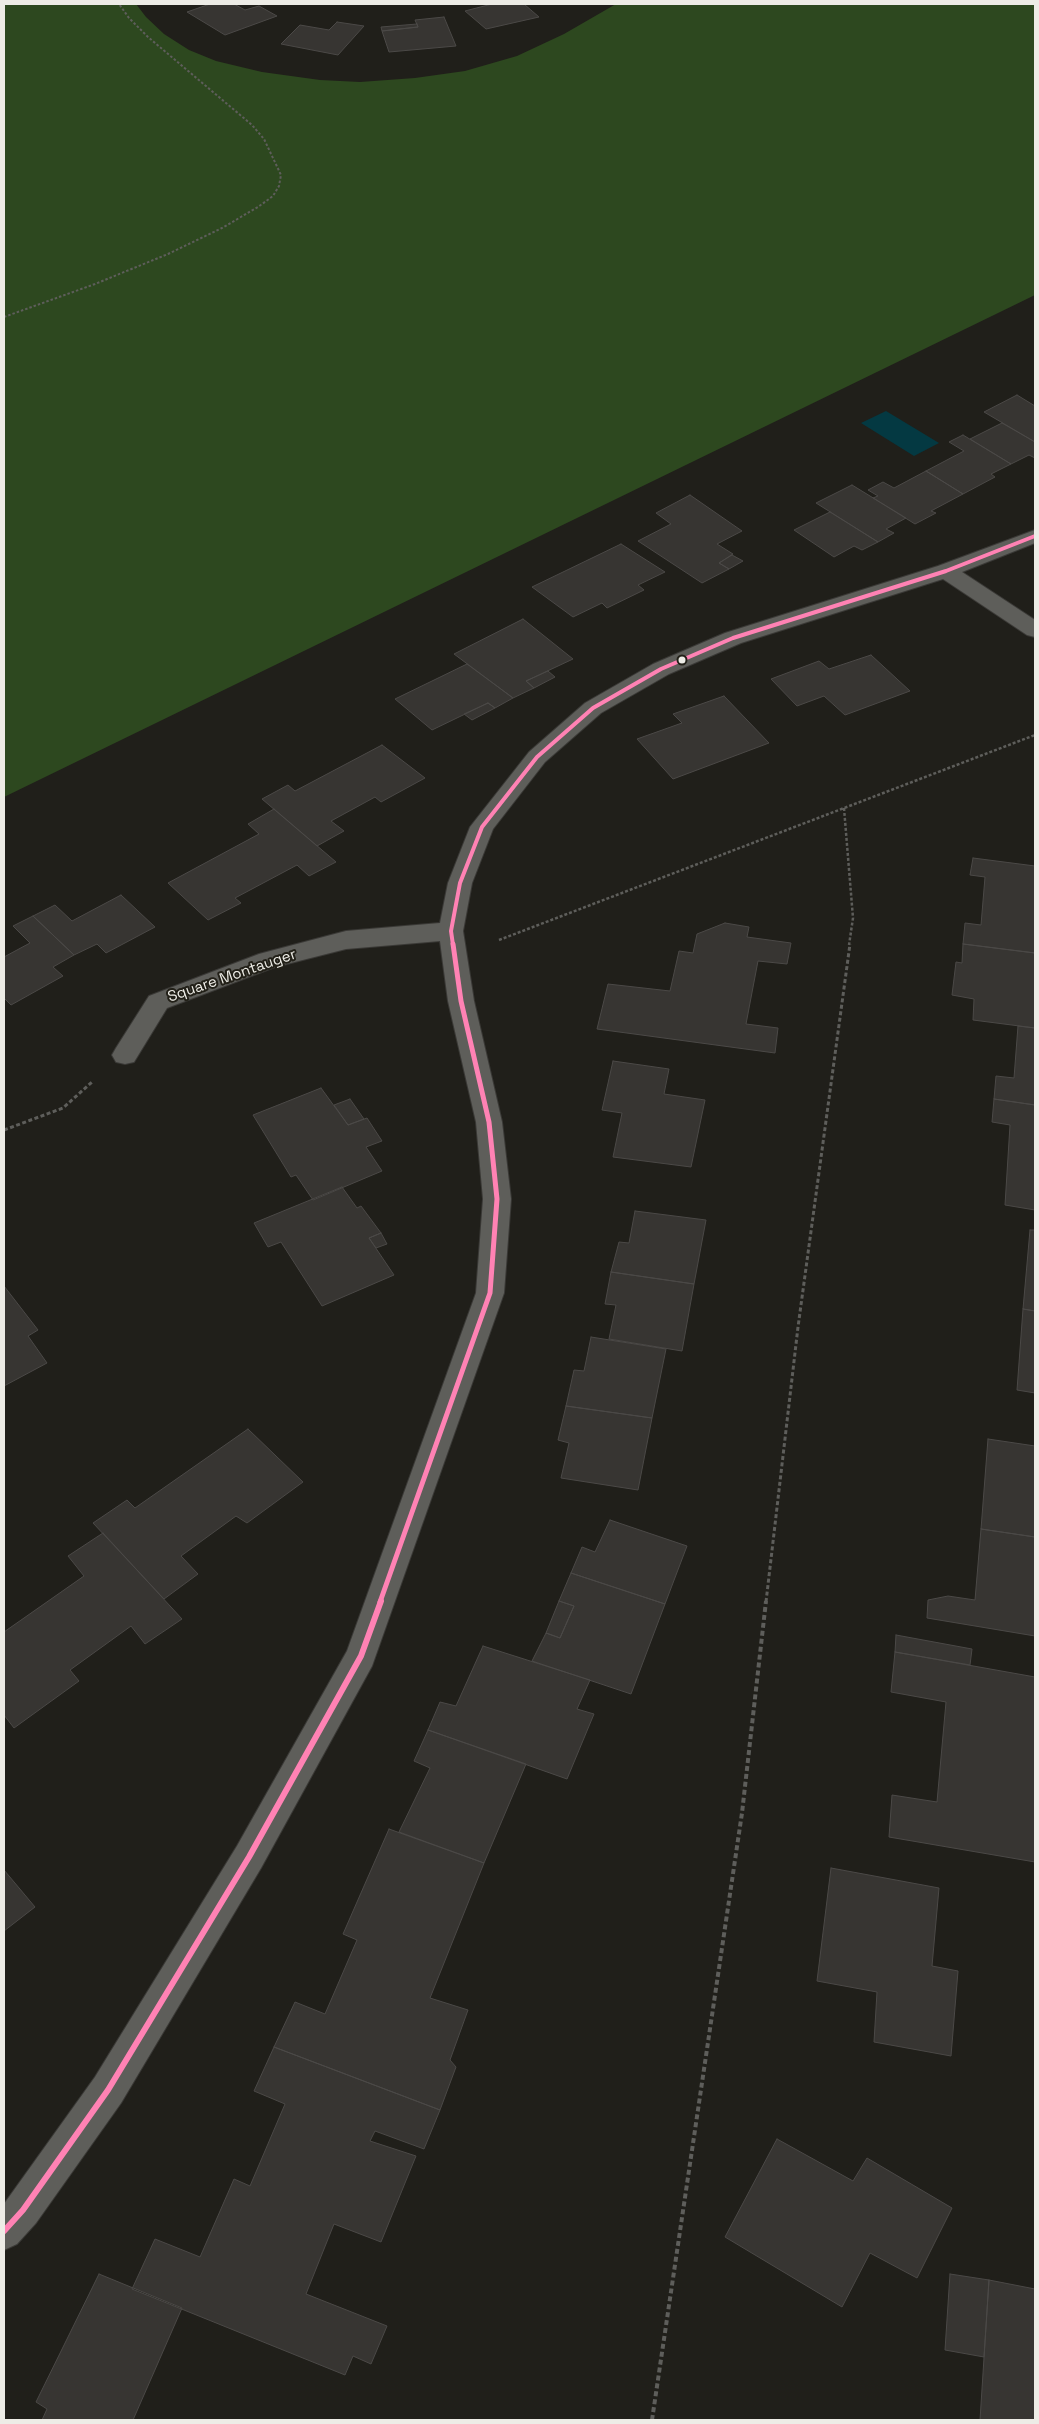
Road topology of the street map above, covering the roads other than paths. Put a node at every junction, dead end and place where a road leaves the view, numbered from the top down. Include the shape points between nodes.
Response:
1 (1035, 536) edge
2 (946, 571) junction
3 (1035, 630) edge
4 (453, 944) junction
5 (125, 1054) road end
6 (4, 2231) edge

1 - 2 street
2 - 3 street
2 - 4 street via 732,638 661,668 593,708 537,757 482,827 460,883
4 - 5 street, Square Montauger via 346,940 268,960 158,1002
4 - 6 street via 460,1001 489,1122 497,1200 490,1293 434,1455 361,1656 249,1857 108,2090 23,2210

